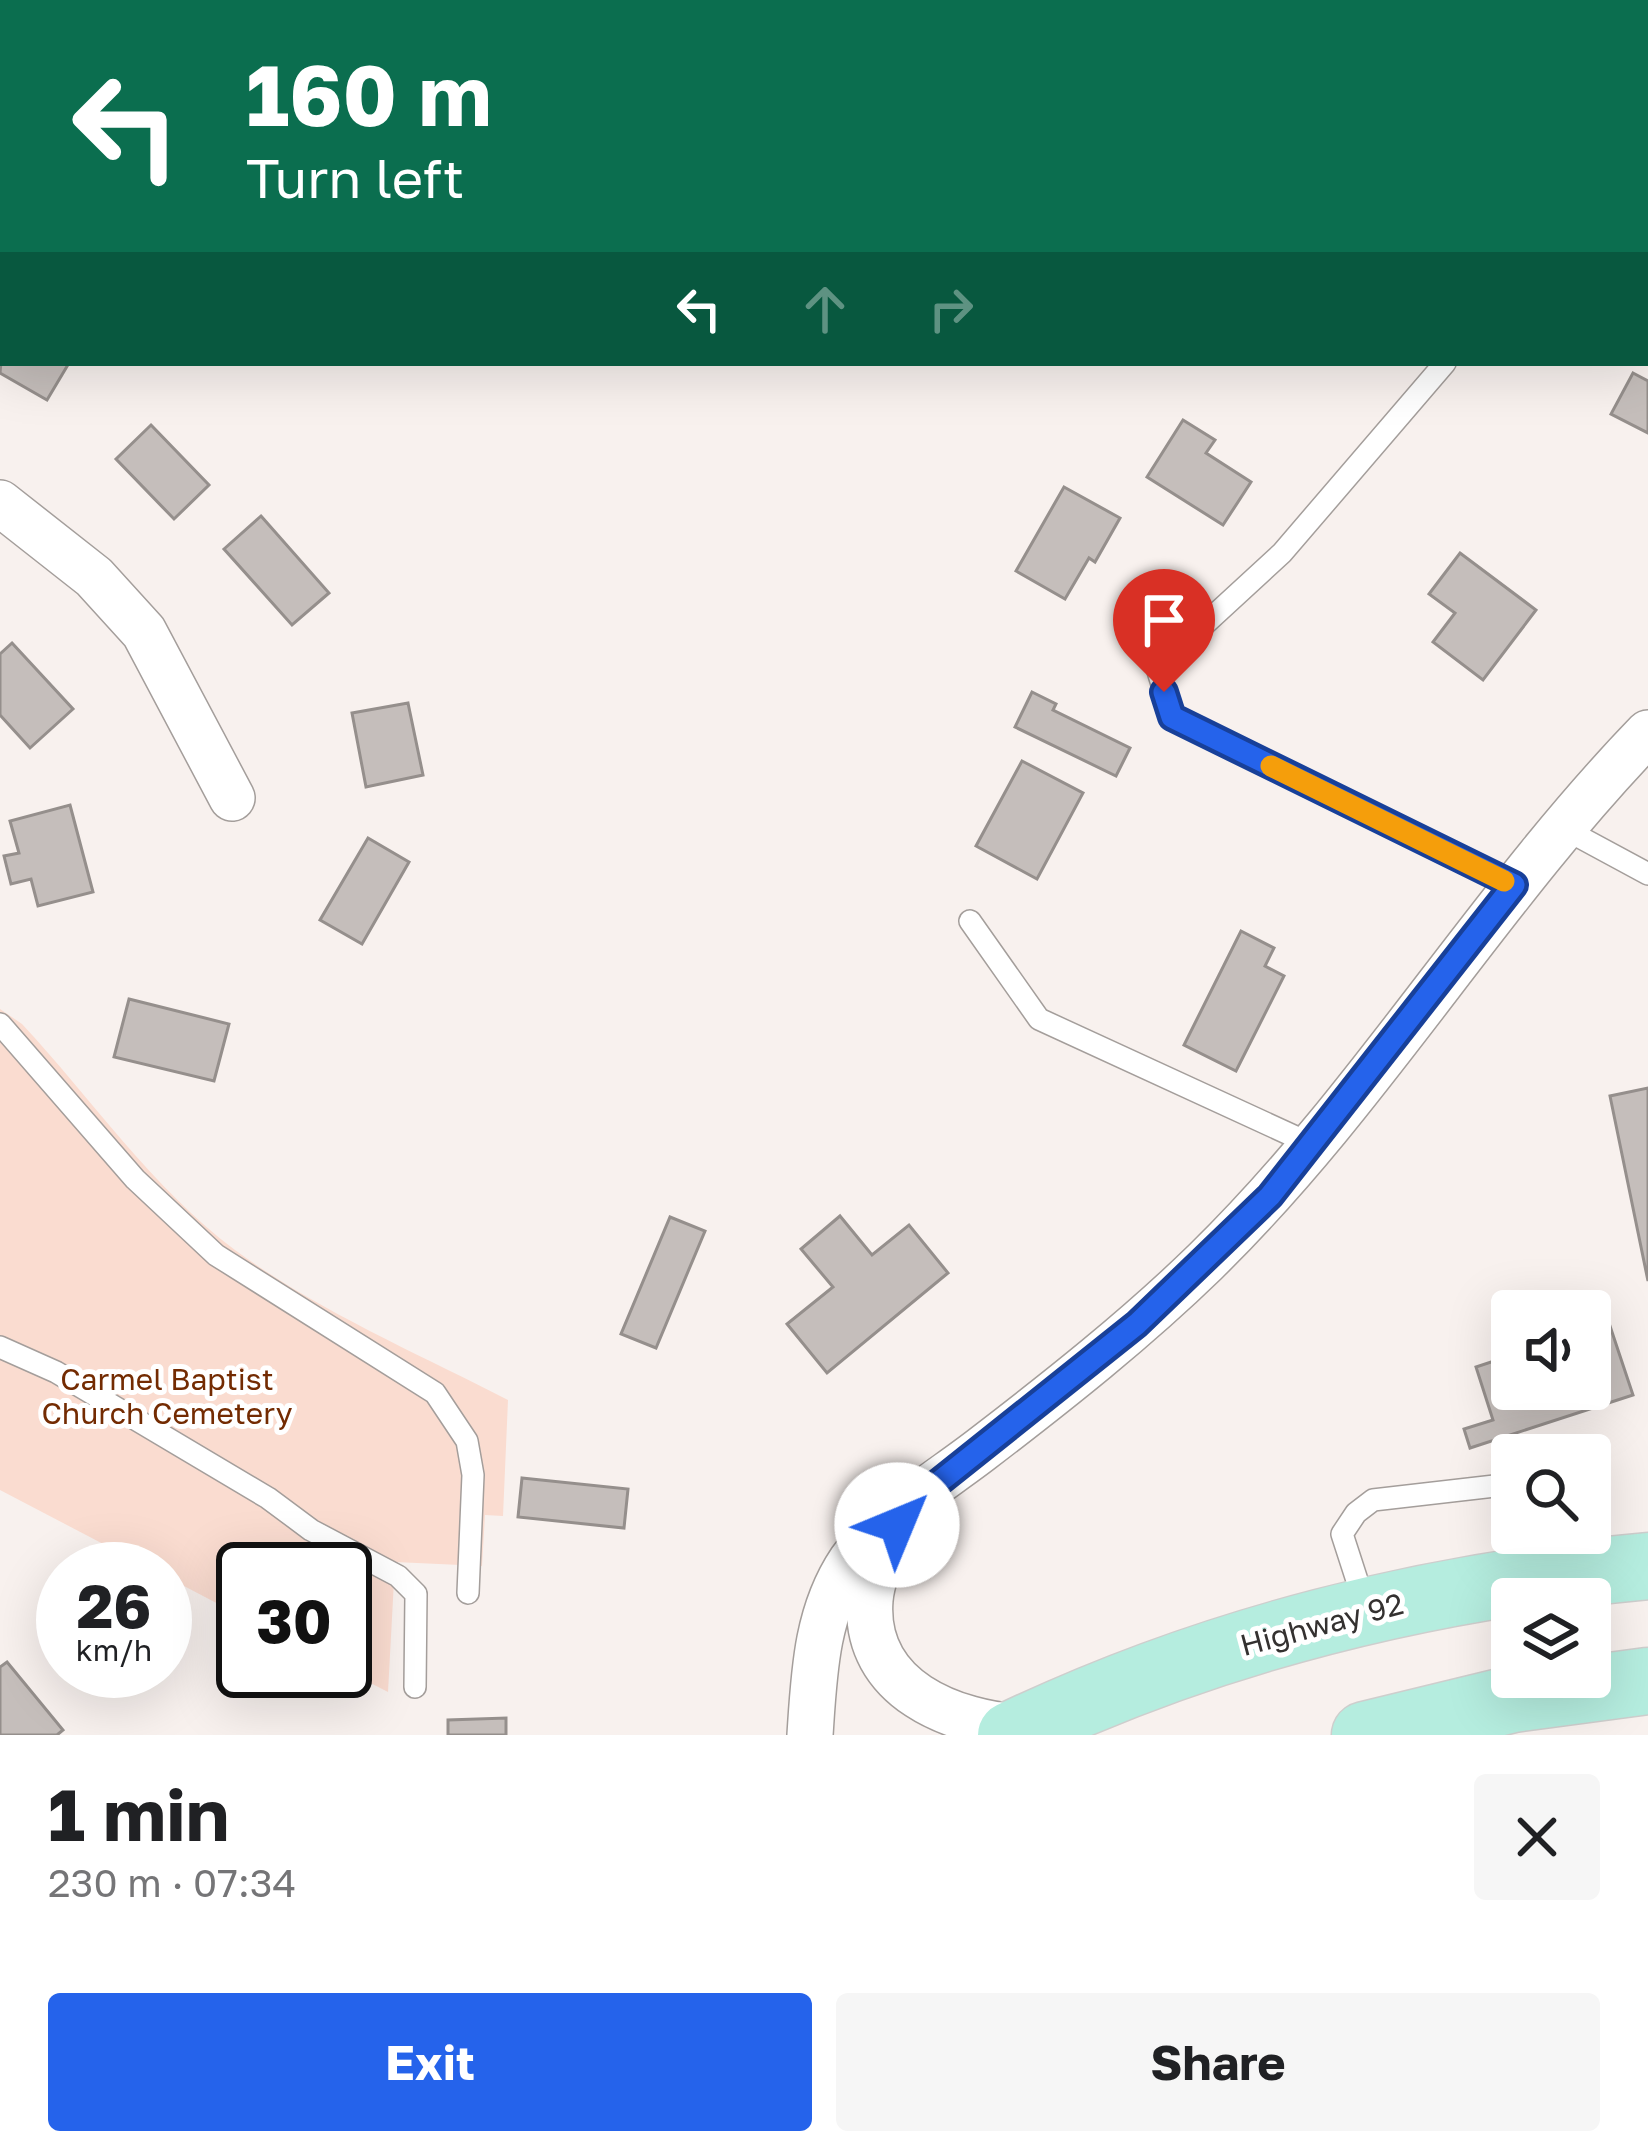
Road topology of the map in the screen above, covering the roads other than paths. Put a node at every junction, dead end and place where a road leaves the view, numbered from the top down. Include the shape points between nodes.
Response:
1 (1441, 366) edge
2 (0, 503) edge
3 (1648, 733) edge
4 (232, 798) dead end
5 (1560, 827) junction
6 (1648, 874) edge
7 (1514, 885) junction
8 (970, 921) dead end
9 (0, 1024) edge
10 (1313, 1145) junction
11 (0, 1347) edge
12 (1491, 1486) edge
13 (924, 1494) junction
14 (1648, 1566) edge
15 (469, 1593) dead end
16 (1366, 1611) junction
17 (1648, 1681) edge
18 (415, 1687) dead end
19 (1018, 1731) edge
20 (1383, 1732) edge
21 (810, 1735) edge

1 - 7 lane via 1282,553 1156,668 1172,717
2 - 4 street via 94,577 144,632
3 - 5 street
5 - 6 lane
5 - 7 street
7 - 10 street
8 - 10 lane via 1039,1019
9 - 15 lane via 185,1228 261,1286 435,1393 466,1441 473,1475
10 - 13 street via 1137,1324
11 - 18 lane via 56,1372 398,1576 416,1594
12 - 16 lane via 1373,1500 1356,1513 1342,1534
13 - 19 street via 878,1564 869,1601 874,1635 912,1693 948,1714
13 - 21 street via 891,1516 835,1587 820,1632
14 - 16 main road, Highway 92
16 - 19 main road, Highway 92 via 1196,1660
17 - 20 main road via 1513,1699

